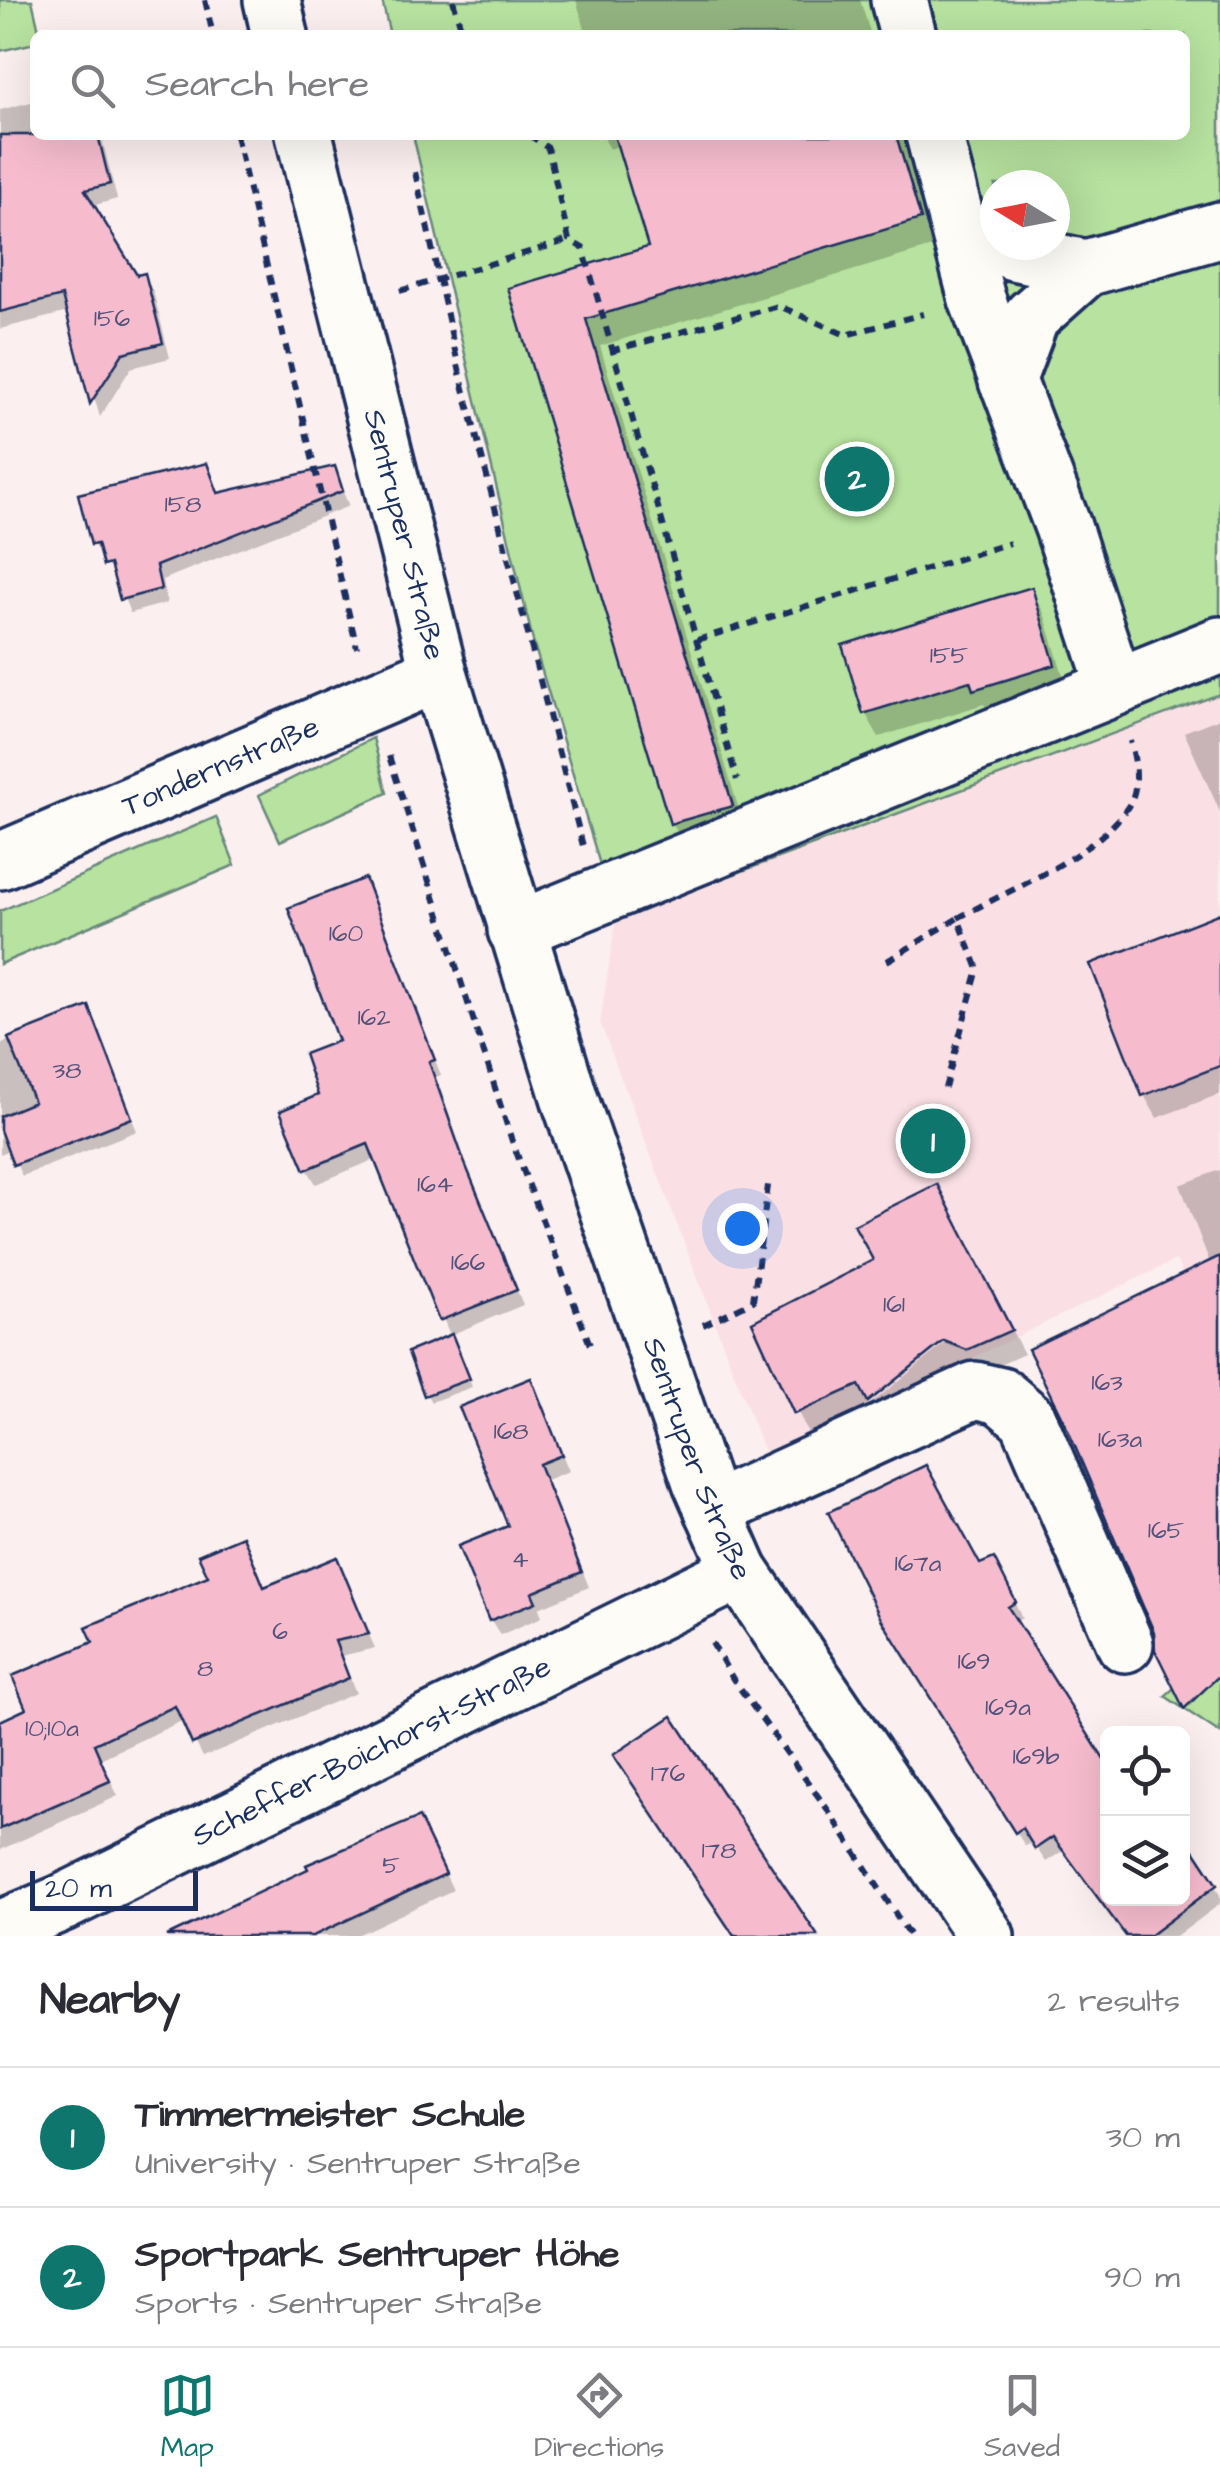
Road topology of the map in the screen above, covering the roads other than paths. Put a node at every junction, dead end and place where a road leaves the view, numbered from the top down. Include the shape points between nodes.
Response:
1 (272, 0) edge
2 (899, 0) edge
3 (279, 30) edge
4 (907, 30) edge
5 (305, 140) edge
6 (937, 140) edge
7 (980, 226) edge
8 (1220, 230) edge
9 (981, 260) edge
10 (1049, 260) edge
11 (1086, 268) junction
12 (1007, 380) junction
13 (1220, 645) edge
14 (440, 673) junction
15 (1116, 688) junction
16 (0, 860) edge
17 (516, 930) junction
18 (713, 1510) junction
19 (740, 1571) junction
20 (1125, 1644) dead end
21 (0, 1929) edge
22 (986, 1936) edge

1 - 3 street
2 - 4 street
5 - 14 street, Sentruper Straße
6 - 7 street
8 - 11 street
9 - 12 street via 977,299
10 - 11 street
11 - 12 street via 1032,317
12 - 15 street via 1064,526
13 - 15 street
14 - 16 street, Tondernstraße
14 - 17 street, Sentruper Straße
15 - 17 street
17 - 18 street, Sentruper Straße
18 - 19 street, Sentruper Straße
18 - 20 street via 974,1390 1001,1396 1028,1420
19 - 21 street, Scheffer-Boichorst-Straße
19 - 22 street, Sentruper Straße

